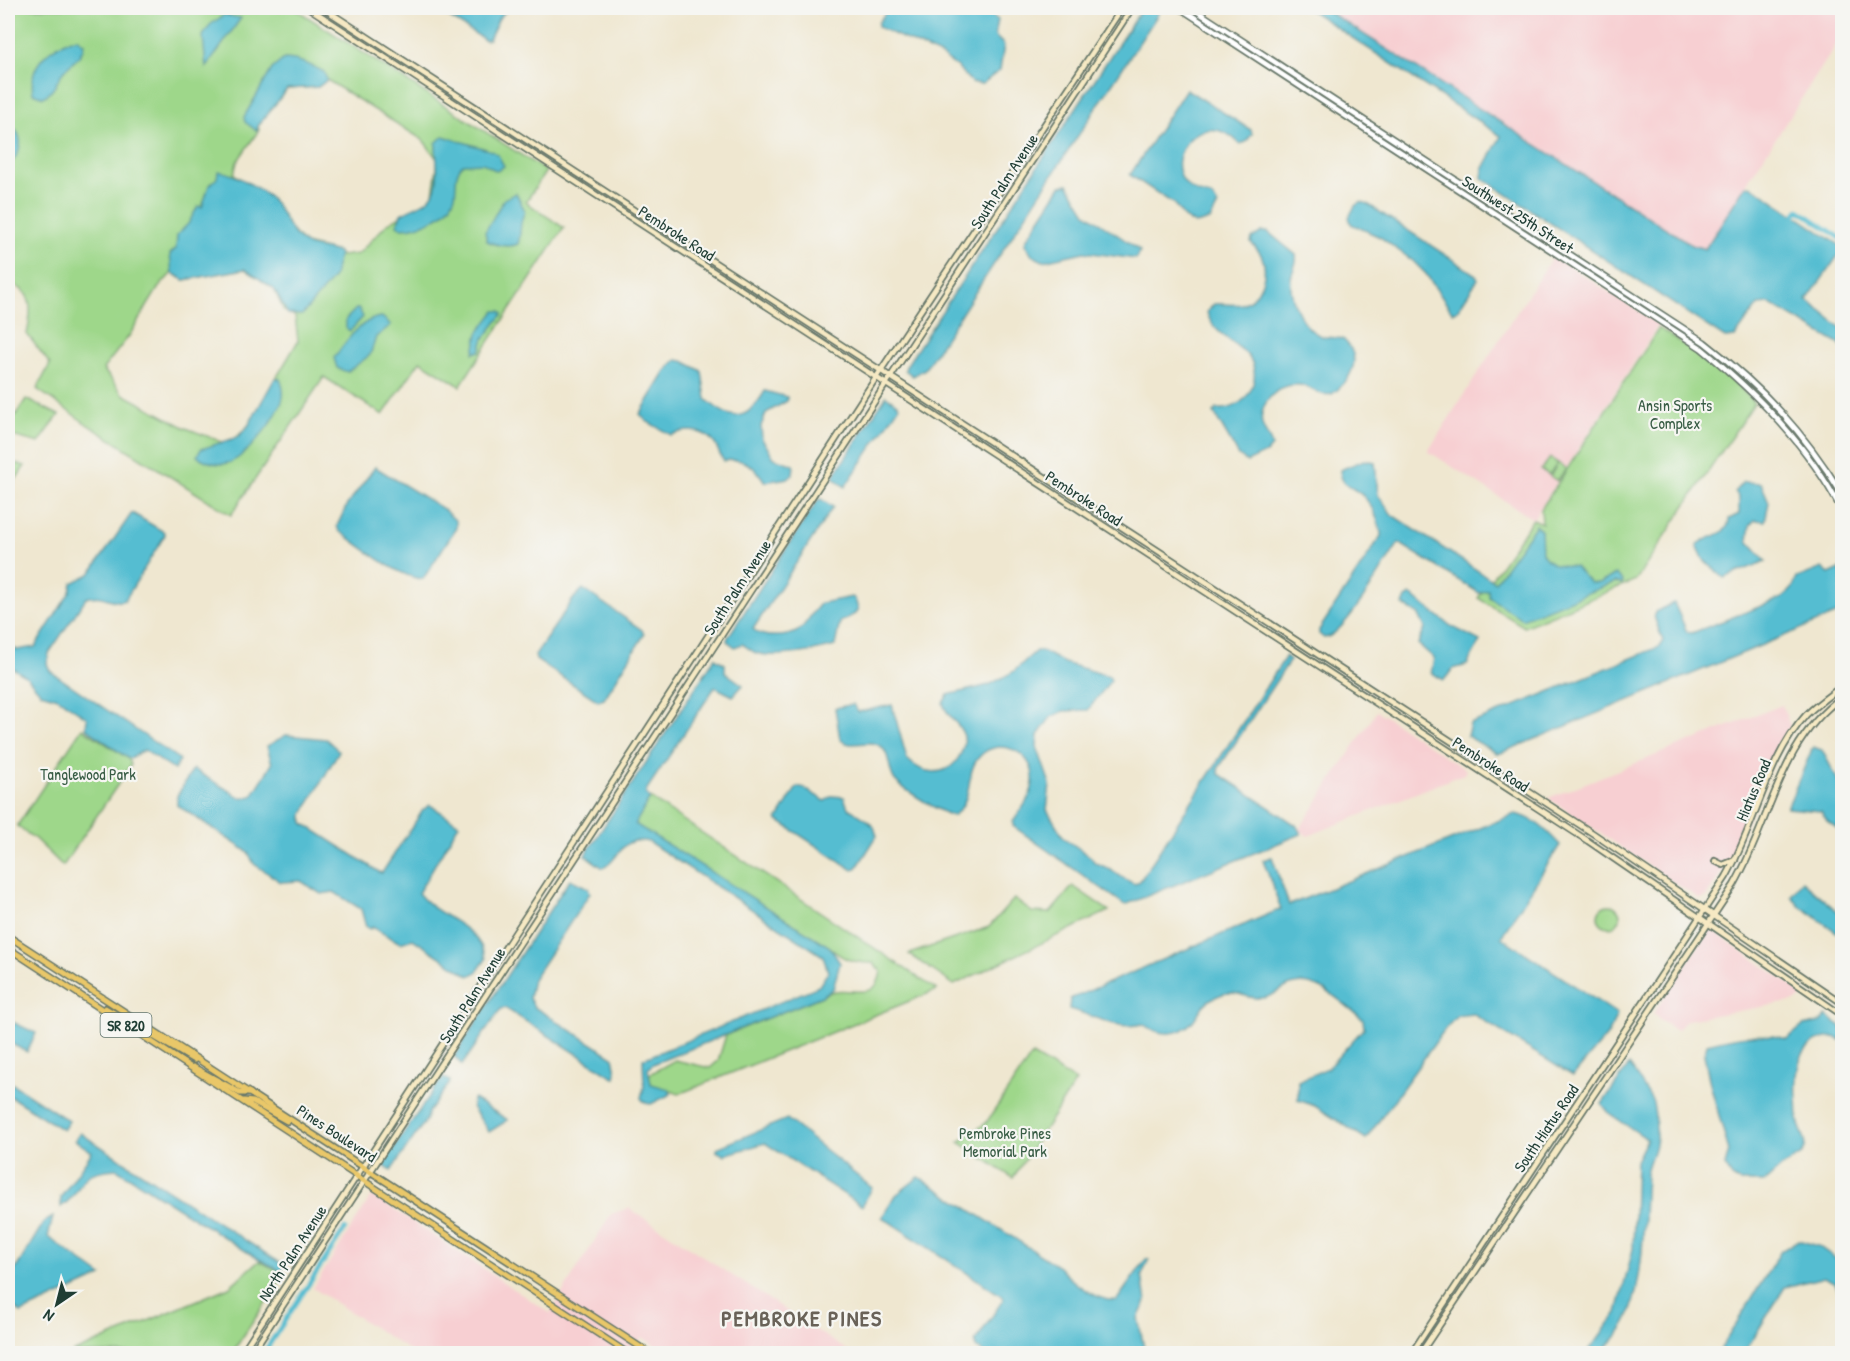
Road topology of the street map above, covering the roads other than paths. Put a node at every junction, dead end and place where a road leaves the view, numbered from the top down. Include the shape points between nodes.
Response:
1 (309, 8) edge
2 (323, 8) edge
3 (1122, 8) edge
4 (1132, 8) edge
5 (1180, 8) edge
6 (1192, 8) edge
7 (881, 370) junction
8 (891, 376) junction
9 (876, 378) junction
10 (886, 384) junction
11 (1842, 494) edge
12 (1842, 511) edge
13 (1842, 686) edge
14 (1842, 697) edge
15 (1783, 752) junction
16 (1791, 756) junction
17 (1482, 762) junction
18 (1477, 769) junction
19 (1594, 834) junction
20 (1588, 842) junction
21 (1737, 858) junction
22 (1715, 861) dead end
23 (1705, 909) junction
24 (1714, 915) junction
25 (1700, 916) junction
26 (1709, 922) junction
27 (8, 936) edge
28 (8, 948) edge
29 (1842, 1003) edge
30 (95, 1005) junction
31 (1842, 1015) edge
32 (143, 1024) junction
33 (138, 1033) junction
34 (189, 1066) junction
35 (210, 1067) junction
36 (250, 1093) junction
37 (242, 1101) junction
38 (303, 1127) junction
39 (363, 1165) junction
40 (371, 1171) junction
41 (356, 1176) junction
42 (364, 1181) junction
43 (241, 1353) edge
44 (251, 1353) edge
45 (629, 1353) edge
46 (651, 1353) edge
47 (1411, 1353) edge
48 (1420, 1353) edge

1 - 9 main road, Pembroke Road
2 - 7 main road, Pembroke Road
3 - 7 main road, South Palm Avenue
4 - 8 main road, South Palm Avenue
5 - 12 street, Southwest 25th Street via 1701,348 1755,395 1818,470
6 - 11 street, Southwest 25th Street via 1704,342 1790,420
7 - 8 main road, Pembroke Road
7 - 9 main road, South Palm Avenue
8 - 10 main road, South Palm Avenue
8 - 17 main road, Pembroke Road
9 - 10 main road, Pembroke Road
9 - 39 main road, South Palm Avenue
10 - 18 main road, Pembroke Road
10 - 40 main road, South Palm Avenue
13 - 15 main road, Hiatus Road via 1806,715
14 - 16 main road, Hiatus Road via 1813,722
15 - 16 main road
15 - 21 main road, Hiatus Road
16 - 24 main road, Hiatus Road via 1744,866
17 - 18 main road
17 - 19 main road, Pembroke Road
18 - 20 main road, Pembroke Road
19 - 20 main road
19 - 23 main road, Pembroke Road
20 - 25 main road, Pembroke Road
21 - 22 main road via 1723,865
21 - 23 main road, Hiatus Road
23 - 24 main road, Pembroke Road
23 - 25 main road, Hiatus Road
24 - 26 main road, Hiatus Road
24 - 29 main road, Pembroke Road
25 - 26 main road, Pembroke Road
25 - 47 main road, South Hiatus Road
26 - 31 main road, Pembroke Road
26 - 48 main road, South Hiatus Road
27 - 32 highway, Pines Boulevard / SR 820
28 - 30 highway, Pines Boulevard / SR 820
30 - 32 highway via 135,1025
30 - 33 highway, Pines Boulevard / SR 820
32 - 35 highway, Pines Boulevard / SR 820
33 - 34 highway, Pines Boulevard / SR 820
33 - 35 highway via 150,1034 183,1056
34 - 36 highway via 240,1093
34 - 37 highway, Pines Boulevard / SR 820
35 - 36 highway, Pines Boulevard / SR 820
36 - 38 highway, Pines Boulevard / SR 820
37 - 38 highway via 253,1102
37 - 41 highway, Pines Boulevard / SR 820
38 - 39 highway, Pines Boulevard / SR 820
39 - 40 highway, Pines Boulevard / SR 820
39 - 41 main road, North Palm Avenue
40 - 42 main road, South Palm Avenue
40 - 46 highway, Pines Boulevard / SR 820
41 - 42 highway, Pines Boulevard / SR 820
41 - 43 main road, North Palm Avenue
42 - 44 main road, North Palm Avenue
42 - 45 highway, Pines Boulevard / SR 820

